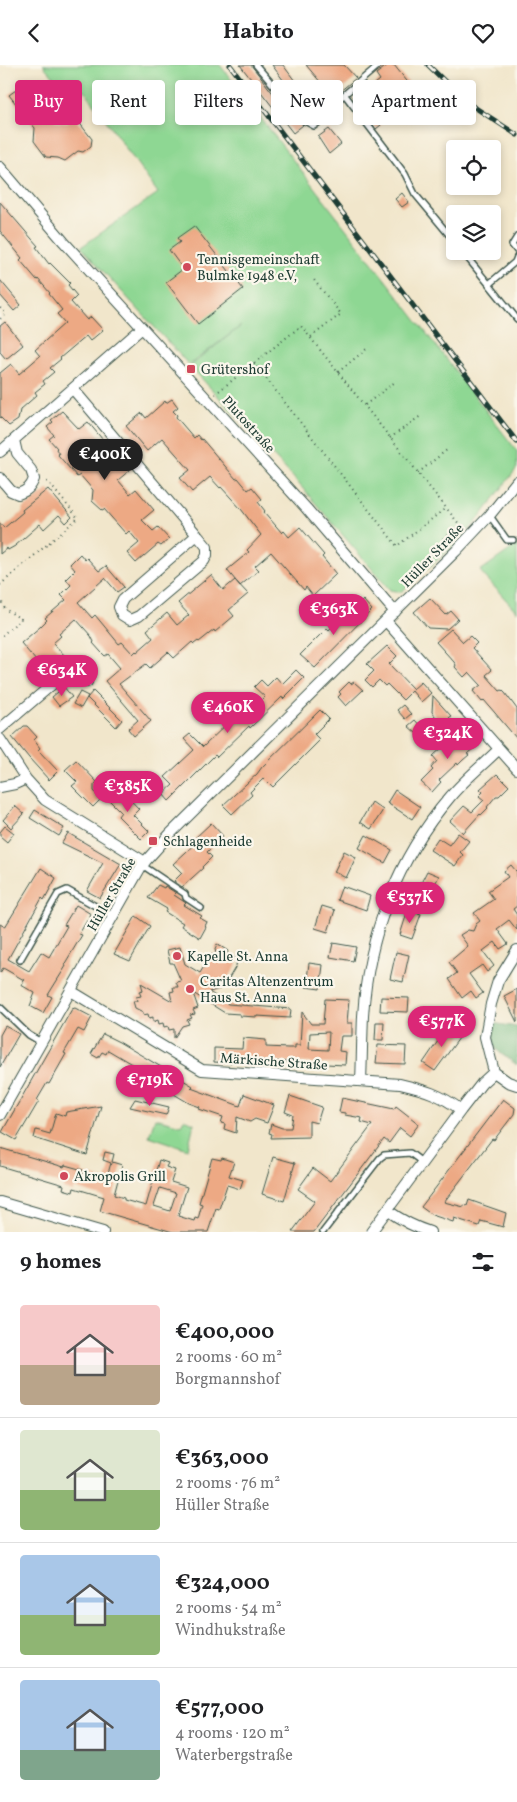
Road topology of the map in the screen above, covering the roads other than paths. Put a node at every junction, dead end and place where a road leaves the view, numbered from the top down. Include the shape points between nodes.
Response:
1 (256, 65) edge
2 (379, 65) edge
3 (345, 95) junction
4 (0, 167) edge
5 (446, 231) edge
6 (517, 237) edge
7 (517, 251) edge
8 (517, 257) edge
9 (469, 260) edge
10 (489, 284) junction
11 (517, 319) edge
12 (142, 328) junction
13 (73, 389) junction
14 (14, 440) junction
15 (0, 452) edge
16 (0, 478) edge
17 (517, 481) edge
18 (489, 515) junction
19 (197, 535) junction
20 (513, 541) dead end
21 (395, 612) junction
22 (386, 621) junction
23 (87, 682) dead end
24 (0, 729) edge
25 (0, 739) edge
26 (499, 749) junction
27 (517, 769) edge
28 (26, 779) junction
29 (15, 784) junction
30 (0, 787) edge
31 (0, 797) edge
32 (144, 863) junction
33 (201, 908) dead end
34 (113, 916) junction
35 (517, 950) edge
36 (20, 960) dead end
37 (513, 963) edge
38 (71, 991) junction
39 (0, 1007) edge
40 (41, 1043) junction
41 (494, 1072) junction
42 (362, 1081) junction
43 (517, 1085) edge
44 (462, 1110) junction
45 (0, 1115) edge
46 (422, 1162) junction
47 (0, 1202) edge
48 (387, 1210) junction
49 (103, 1232) edge
50 (322, 1232) edge
51 (370, 1232) edge
52 (430, 1232) edge

1 - 3 lane via 303,120 314,126 330,114 332,105
2 - 3 lane
3 - 5 lane via 405,173 415,194
4 - 12 street, Plutostraße
6 - 7 lane via 512,245
8 - 10 lane
9 - 10 lane
10 - 11 lane
12 - 13 street
12 - 21 street, Plutostraße via 306,508
13 - 14 street
13 - 19 street
14 - 15 street
14 - 16 street via 17,453 34,479 31,486 18,494
17 - 18 street, Hüller Straße
18 - 20 lane via 508,540
18 - 21 street, Hüller Straße
19 - 19 street via 122,599 118,607 122,615 130,619 139,616 204,561 207,547
21 - 22 street, Hüller Straße
22 - 26 street
22 - 32 street, Hüller Straße
23 - 24 street via 82,672 69,670
25 - 28 street
26 - 27 street
26 - 42 street via 431,821 410,854 383,910 368,972 363,1015
28 - 29 street
28 - 32 street via 45,800
29 - 30 street
29 - 31 street
32 - 33 lane
32 - 34 street, Hüller Straße
34 - 36 lane via 67,891 58,894
34 - 38 street, Hüller Straße
35 - 37 street
37 - 41 street via 498,981 485,1037
38 - 40 street, Hüller Straße
38 - 42 street, Märkische Straße via 202,1069
39 - 40 lane
40 - 45 street, Hüller Straße
41 - 43 street
41 - 44 street
42 - 44 street, Märkische Straße via 424,1089 446,1098
44 - 46 street
46 - 48 street
46 - 50 lane via 410,1153 384,1155
47 - 49 street
48 - 51 street
48 - 52 street

